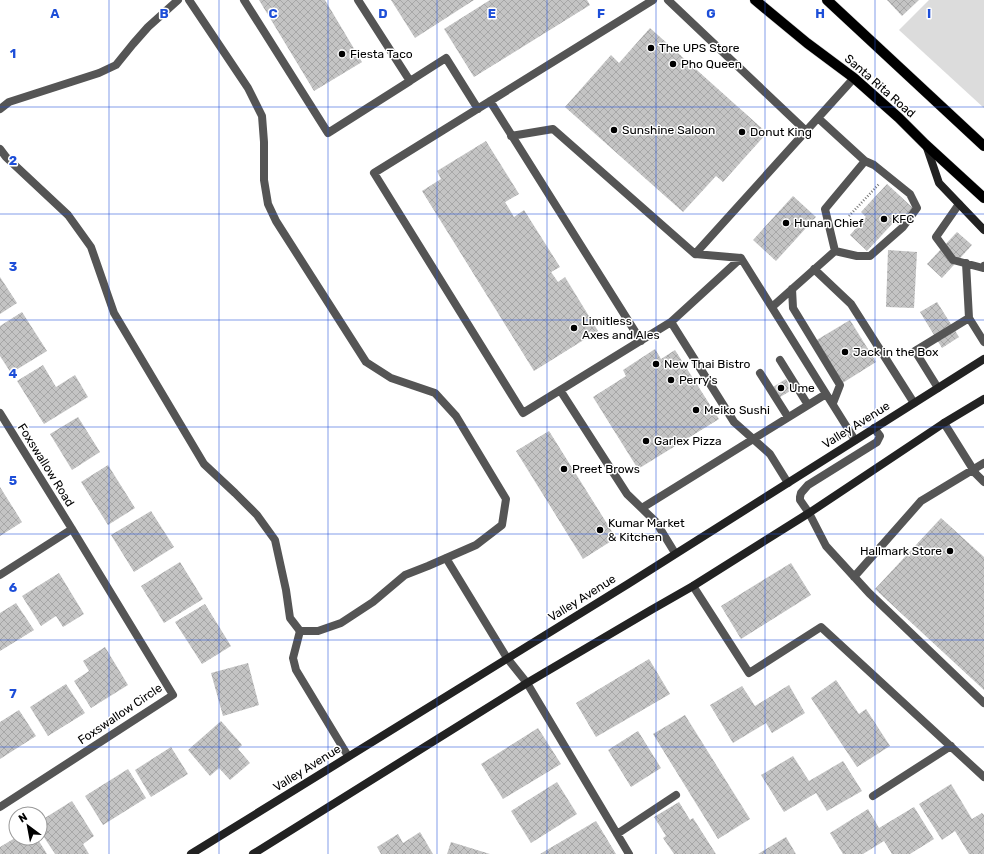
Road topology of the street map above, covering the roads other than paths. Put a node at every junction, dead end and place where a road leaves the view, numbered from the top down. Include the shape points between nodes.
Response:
1 (178, 0) edge
2 (189, 0) edge
3 (244, 0) edge
4 (358, 0) edge
5 (652, 0) edge
6 (668, 0) edge
7 (755, 0) edge
8 (827, 0) edge
9 (854, 78) junction
10 (410, 81) junction
11 (490, 101) junction
12 (0, 109) edge
13 (478, 109) junction
14 (818, 118) junction
15 (806, 131) junction
16 (511, 136) junction
17 (926, 144) junction
18 (984, 146) edge
19 (0, 149) edge
20 (865, 161) junction
21 (984, 198) edge
22 (959, 204) junction
23 (984, 230) edge
24 (835, 251) junction
25 (695, 254) junction
26 (741, 258) junction
27 (966, 263) junction
28 (984, 266) edge
29 (814, 269) junction
30 (792, 289) junction
31 (772, 307) junction
32 (969, 318) junction
33 (671, 322) junction
34 (640, 341) junction
35 (984, 342) edge
36 (984, 358) edge
37 (780, 360) dead end
38 (760, 373) dead end
39 (938, 388) junction
40 (560, 390) junction
41 (826, 394) junction
42 (984, 399) edge
43 (832, 403) junction
44 (914, 403) junction
45 (808, 405) junction
46 (0, 414) edge
47 (788, 417) junction
48 (944, 423) junction
49 (874, 428) junction
50 (753, 439) junction
51 (855, 440) junction
52 (984, 463) edge
53 (973, 469) junction
54 (984, 482) edge
55 (788, 483) junction
56 (642, 508) junction
57 (809, 513) junction
58 (72, 529) junction
59 (676, 553) junction
60 (446, 558) junction
61 (0, 575) edge
62 (854, 577) junction
63 (693, 586) junction
64 (300, 631) junction
65 (507, 658) junction
66 (527, 683) junction
67 (984, 703) edge
68 (950, 746) junction
69 (348, 756) junction
70 (984, 777) edge
71 (676, 795) dead end
72 (873, 796) dead end
73 (0, 808) edge
74 (617, 834) junction
75 (191, 854) edge
76 (253, 854) edge
77 (629, 854) edge

1 - 12 street via 148,26 116,65 100,73 9,102
2 - 60 street via 248,88 262,116 264,180 268,204 276,221 366,362 391,378 435,393 456,416 506,499 502,525 476,545
3 - 10 street via 328,133
4 - 10 street
5 - 11 street
6 - 15 street
7 - 9 main road, Santa Rita Road via 807,44
8 - 18 main road, Santa Rita Road
9 - 14 street
9 - 17 main road, Santa Rita Road
10 - 13 street via 446,58
11 - 13 street
11 - 16 street
13 - 40 street via 374,173 523,413
14 - 15 street
14 - 20 street
15 - 25 street
16 - 25 street via 553,129
16 - 34 street
17 - 21 main road, Santa Rita Road
17 - 22 main road via 939,183
19 - 64 street via 68,215 91,247 114,314 204,464 257,515 275,540 290,618
20 - 24 street via 825,209
20 - 24 street via 874,165 910,194 918,208 903,227 870,256
22 - 23 main road
22 - 27 street via 936,237 953,260
24 - 29 street
25 - 26 street
26 - 31 street
26 - 33 street
27 - 28 street via 982,268
27 - 32 street
29 - 30 street
29 - 44 street via 851,304
30 - 31 street
30 - 43 street via 793,308 840,385
31 - 41 street
32 - 35 street
32 - 39 street via 915,351
33 - 34 street
33 - 50 street via 734,422
34 - 40 street
36 - 39 main road, Valley Avenue
37 - 45 street
38 - 47 street
39 - 44 main road, Valley Avenue
40 - 56 street via 627,494
41 - 43 street
41 - 45 street
42 - 48 main road
43 - 51 street
44 - 49 main road, Valley Avenue
45 - 47 street
46 - 58 street, Foxswallow Road
47 - 50 street
48 - 53 street
48 - 57 main road
49 - 51 main road, Valley Avenue
49 - 57 street via 880,436 877,442 808,485 801,493 800,500
50 - 55 street via 770,454
50 - 56 street
51 - 55 main road, Valley Avenue
52 - 53 street
53 - 54 street
53 - 62 street via 921,501
55 - 59 main road, Valley Avenue
56 - 59 street via 656,522
57 - 62 street via 826,546
57 - 63 main road
58 - 61 street
58 - 73 street, Foxswallow Circle via 173,695
59 - 65 main road, Valley Avenue
60 - 64 street via 405,575 373,602 341,623 318,631
60 - 65 street
62 - 67 street
63 - 66 main road
63 - 68 street via 749,673 821,627
64 - 69 street via 293,658 296,670
65 - 66 street
65 - 69 main road, Valley Avenue
66 - 74 street
66 - 76 main road
68 - 70 street
68 - 72 street
69 - 75 main road, Valley Avenue
71 - 74 street
74 - 77 street

